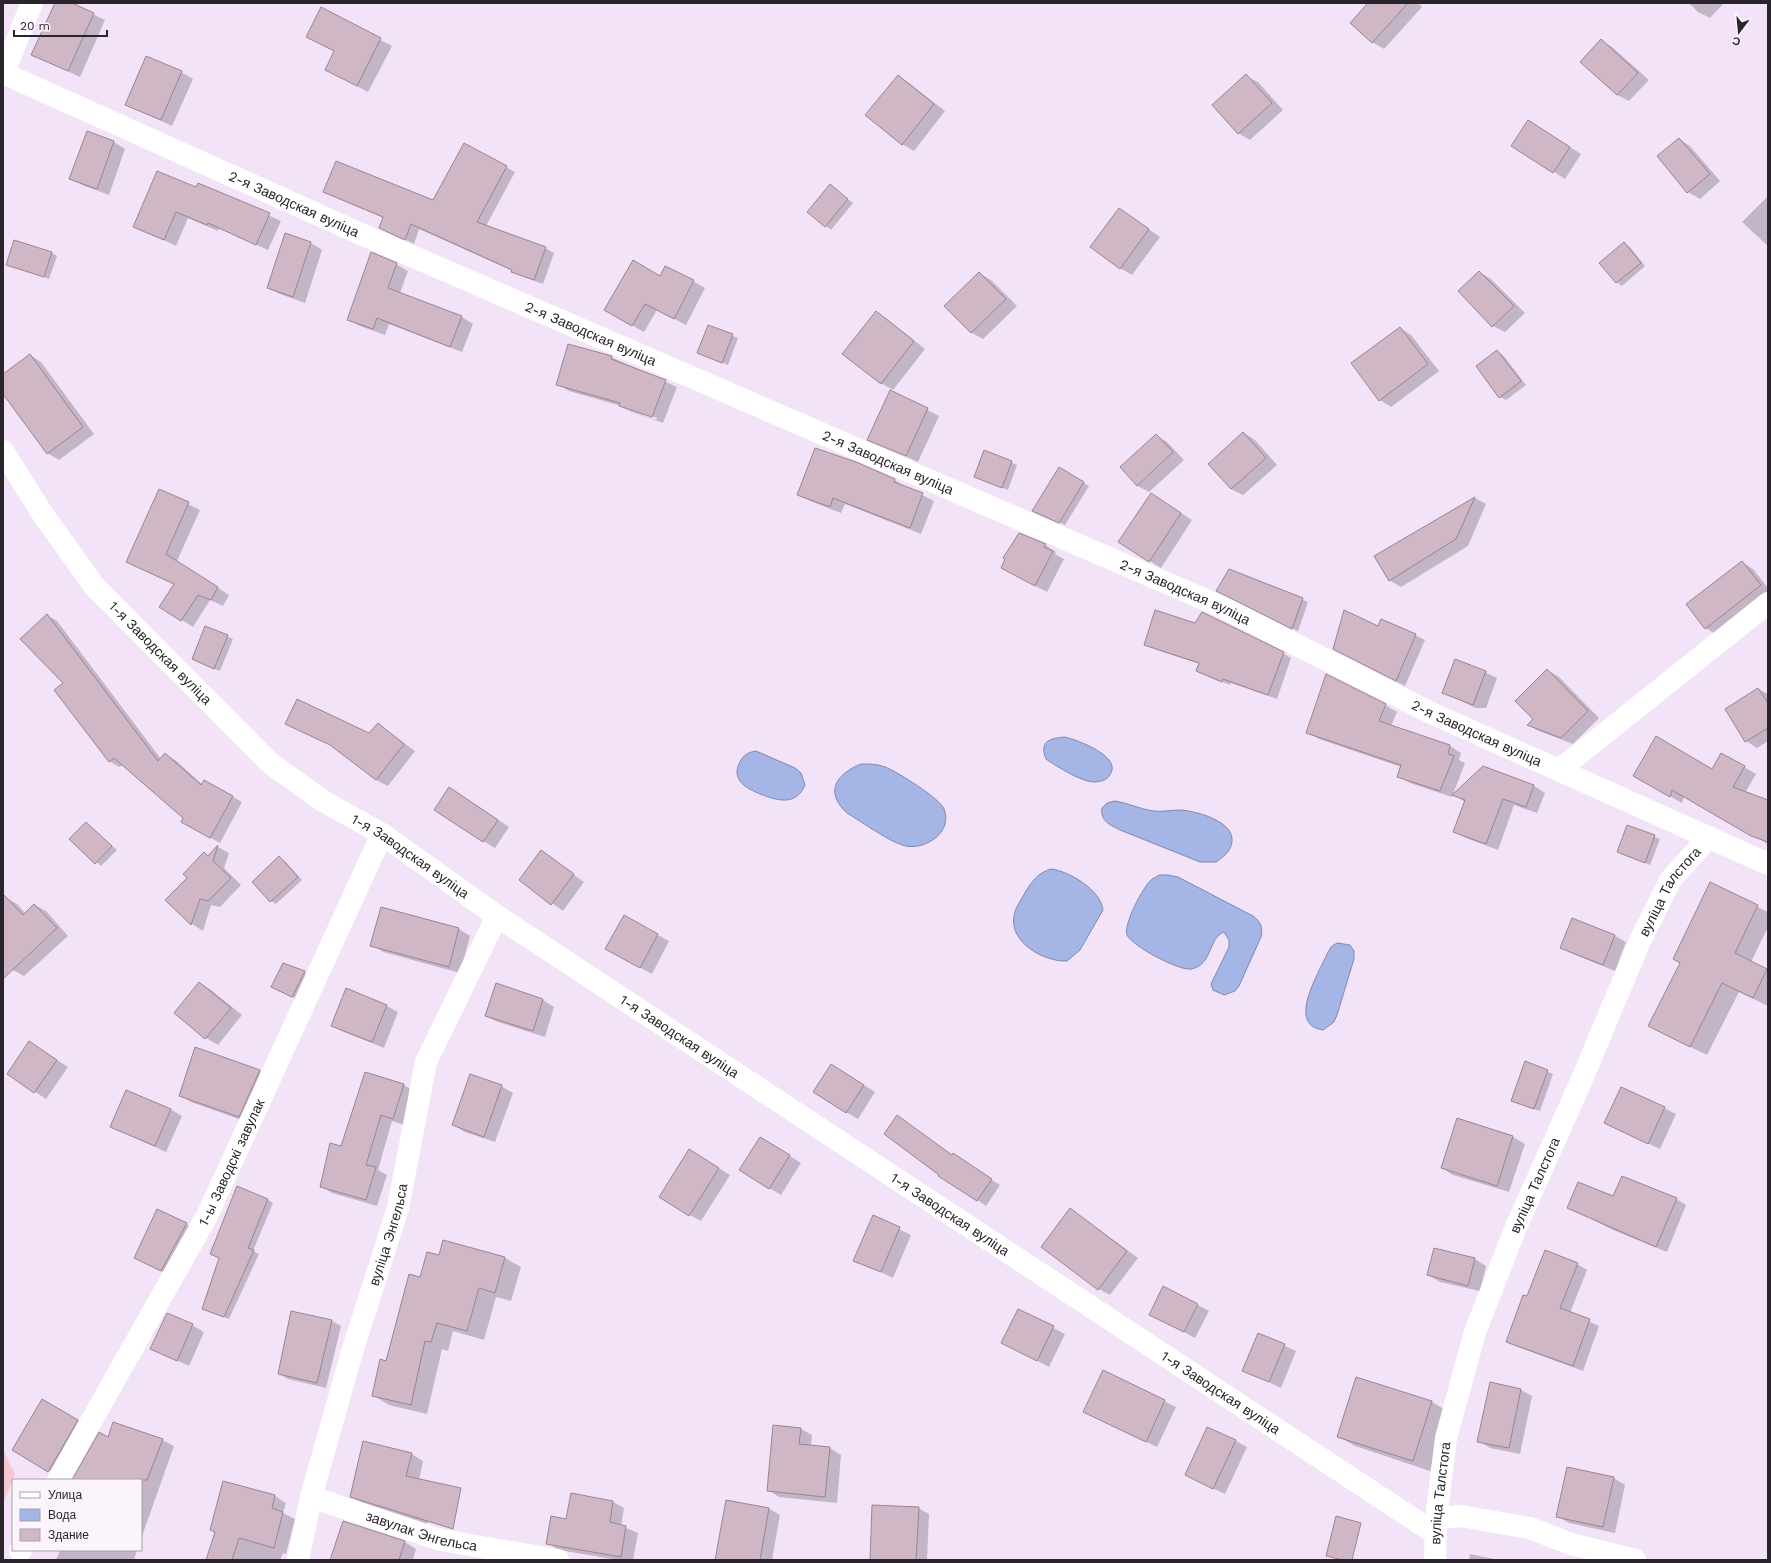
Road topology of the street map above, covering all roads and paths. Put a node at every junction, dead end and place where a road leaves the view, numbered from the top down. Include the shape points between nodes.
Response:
1 (32, 3) edge
2 (3, 74) edge
3 (3, 451) edge
4 (1768, 603) edge
5 (1559, 770) junction
6 (382, 834) junction
7 (1709, 837) junction
8 (1768, 864) edge
9 (496, 916) junction
10 (59, 1479) edge
11 (311, 1497) junction
12 (1436, 1527) junction
13 (298, 1560) edge
14 (558, 1560) edge
15 (1435, 1560) edge
16 (1635, 1560) edge

1 - 2 street
2 - 5 street, 2-я Заводская вуліца via 361,234 1222,607 1429,712
3 - 6 street, 1-я Заводская вуліца via 42,513 96,587 206,700 270,763 323,801
4 - 5 street
5 - 7 street, 2-я Заводская вуліца
6 - 9 street, 1-я Заводская вуліца
6 - 10 street, 1-ы Заводскі завулак via 207,1216
7 - 8 street, 2-я Заводская вуліца
7 - 12 street, вуліца Талстога via 1672,879 1640,941 1516,1227 1475,1332 1446,1438
9 - 11 street, вуліца Энгельса via 426,1062 398,1208 352,1352
9 - 12 street, 1-я Заводская вуліца
11 - 13 street, вуліца Энгельса
11 - 14 street, завулак Энгельса via 442,1540
12 - 15 street, вуліца Талстога
12 - 16 street via 1460,1516 1530,1528 1571,1544

